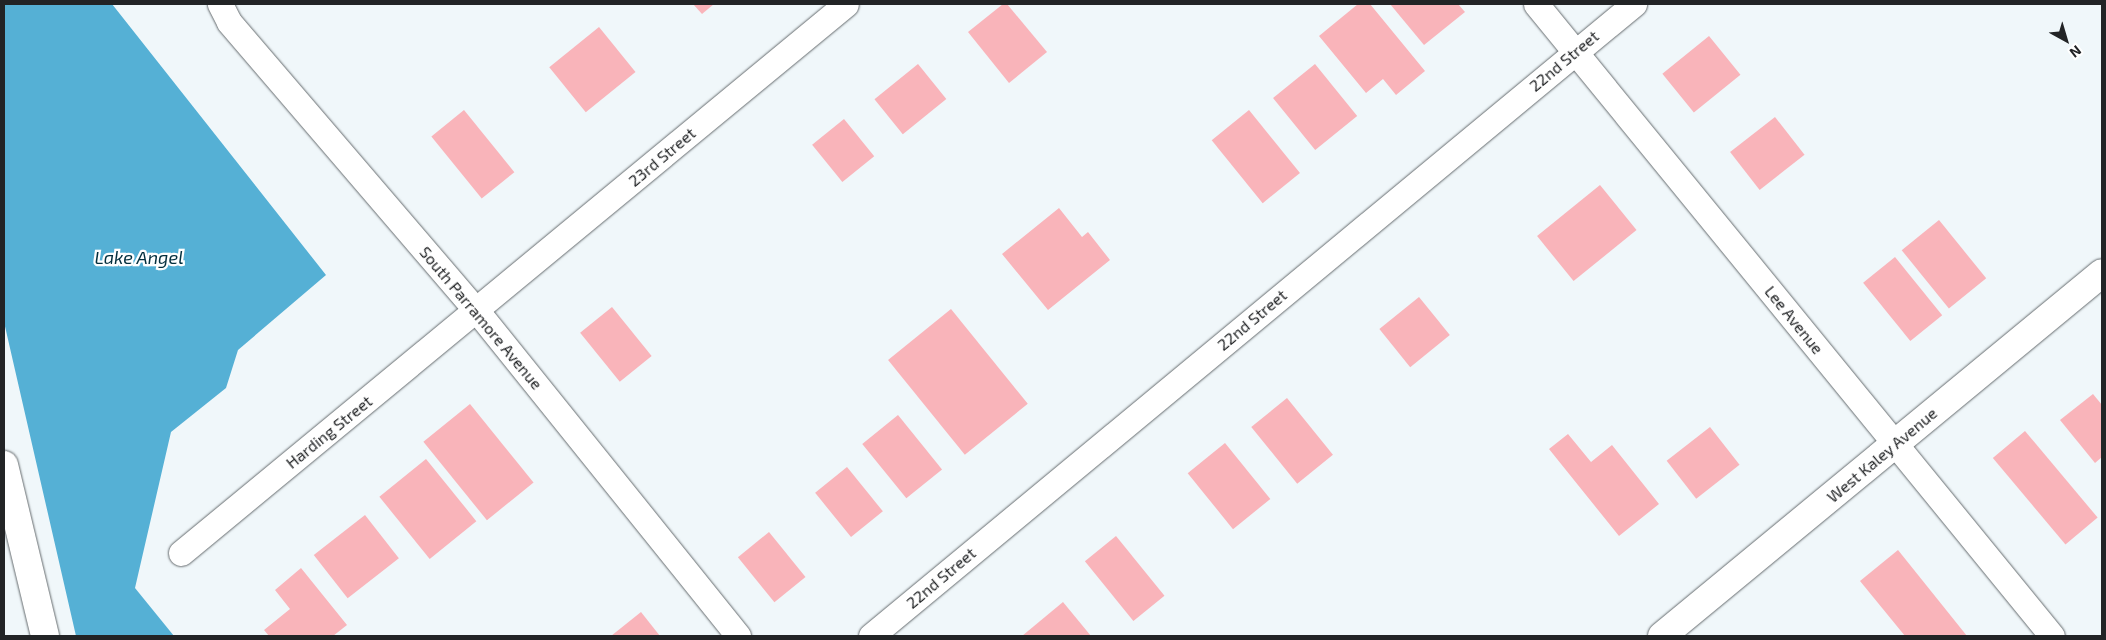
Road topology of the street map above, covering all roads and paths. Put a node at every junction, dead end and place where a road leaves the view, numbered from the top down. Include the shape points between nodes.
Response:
1 (220, 4) edge
2 (846, 4) edge
3 (1536, 4) edge
4 (1634, 4) edge
5 (1576, 51) junction
6 (2102, 273) edge
7 (477, 311) junction
8 (1896, 444) junction
9 (4, 465) edge
10 (181, 553) dead end
11 (45, 636) edge
12 (738, 636) edge
13 (871, 636) edge
14 (1662, 636) edge
15 (2052, 636) edge

1 - 7 street, South Parramore Avenue via 229,22
2 - 7 street, 23rd Street
3 - 5 street, Lee Avenue
4 - 5 street, 22nd Street
5 - 8 street, Lee Avenue
5 - 13 street, 22nd Street
6 - 8 main road, West Kaley Avenue
7 - 10 street, Harding Street
7 - 12 street, South Parramore Avenue
8 - 14 main road, West Kaley Avenue
8 - 15 street, Lee Avenue
9 - 11 main road

